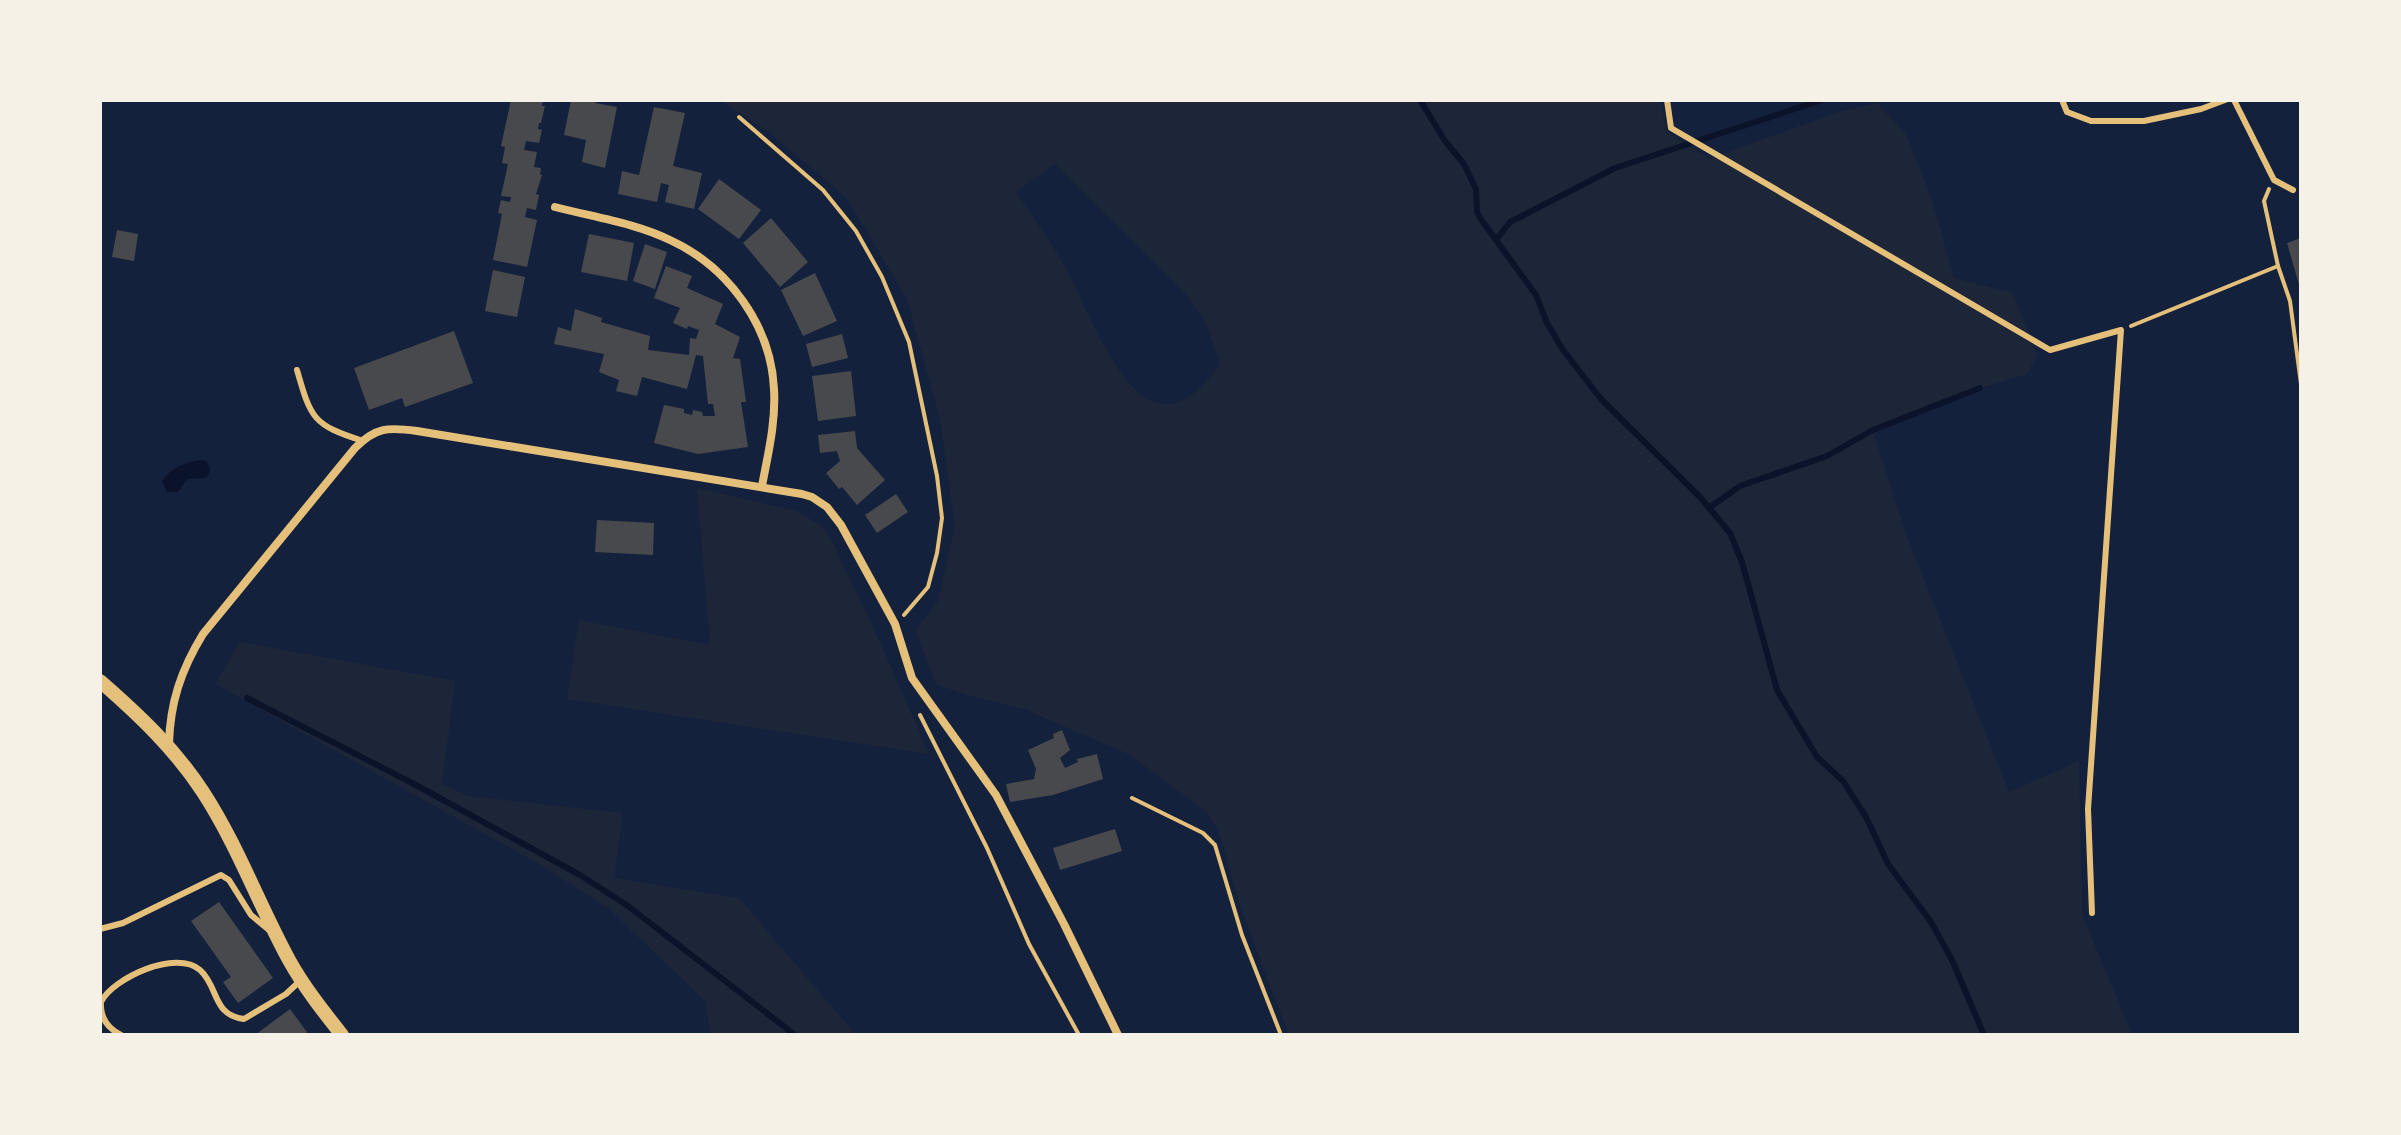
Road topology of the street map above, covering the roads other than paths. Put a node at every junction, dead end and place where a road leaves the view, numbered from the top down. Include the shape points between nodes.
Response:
1 (1667, 100) edge
2 (2062, 100) edge
3 (2225, 100) edge
4 (2234, 100) edge
5 (2293, 190) dead end
6 (555, 207) dead end
7 (297, 370) dead end
8 (363, 441) junction
9 (762, 486) junction
10 (100, 681) edge
11 (169, 745) junction
12 (2092, 913) dead end
13 (100, 929) edge
14 (276, 934) junction
15 (301, 980) junction
16 (121, 1035) edge
17 (342, 1035) edge
18 (1118, 1035) edge

1 - 12 lane via 1671,128 2050,350 2121,330 2088,809
2 - 3 lane via 2067,112 2091,121 2144,121
4 - 5 lane via 2274,180
6 - 9 street via 672,241 704,261 748,307 765,345 774,386
7 - 8 lane via 307,403 322,425
8 - 9 street via 396,428
8 - 11 street via 203,634 177,687
9 - 18 street via 812,497 841,525 895,624 912,678 996,795
10 - 11 street
11 - 14 street via 224,826
13 - 14 lane via 221,875 251,915
14 - 15 street
15 - 16 lane via 244,1019 221,1008 200,970 179,963 159,966 105,993 102,1016
15 - 17 street

